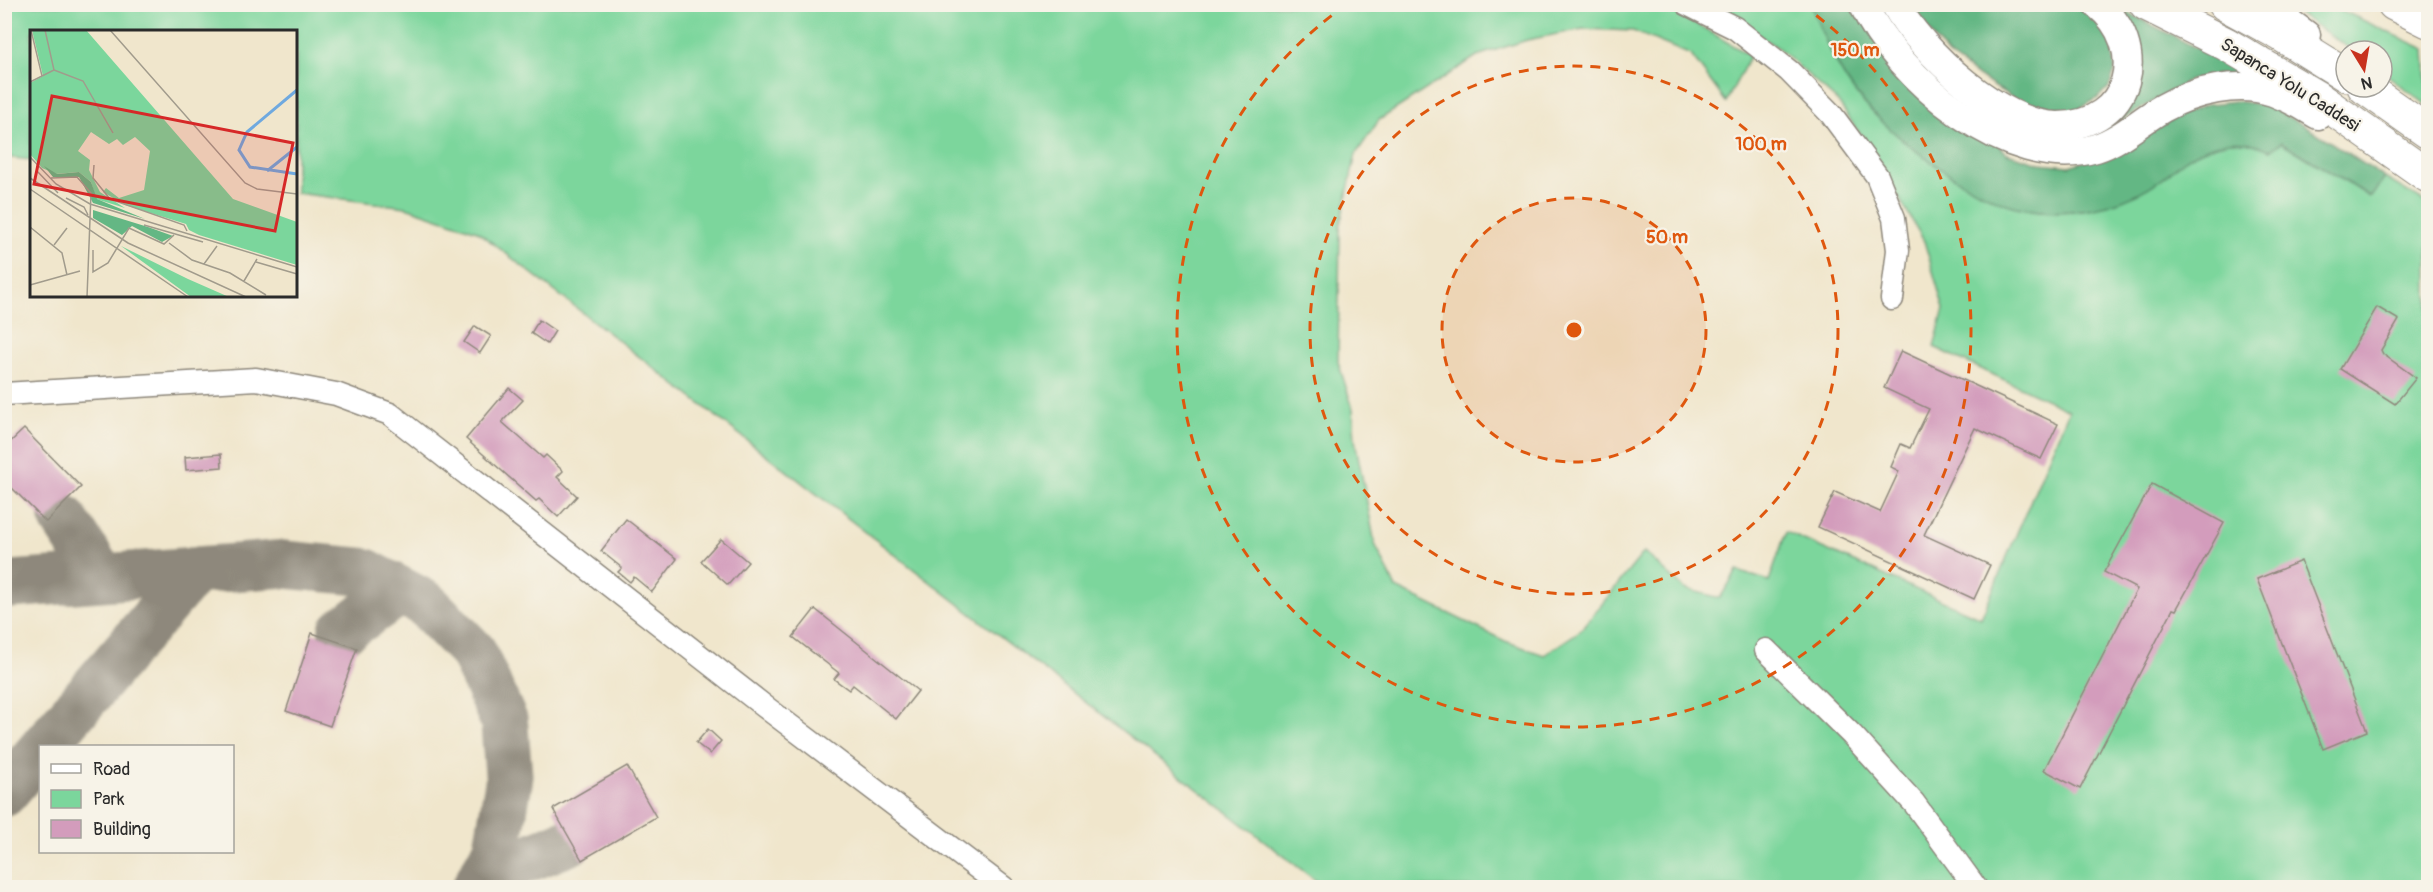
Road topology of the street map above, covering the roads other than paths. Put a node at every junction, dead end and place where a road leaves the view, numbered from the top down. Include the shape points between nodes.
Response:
1 (1687, 4) edge
2 (1863, 4) edge
3 (1895, 4) edge
4 (2097, 4) edge
5 (2146, 4) edge
6 (2225, 4) edge
7 (2264, 4) edge
8 (2394, 4) edge
9 (2428, 21) edge
10 (2334, 56) edge
11 (2334, 68) edge
12 (2381, 99) edge
13 (2388, 99) edge
14 (2428, 132) edge
15 (2428, 176) edge
16 (2428, 181) edge
17 (1892, 299) dead end
18 (4, 394) edge
19 (1766, 650) dead end
20 (1004, 888) edge
21 (1976, 888) edge

1 - 17 street via 1735,28 1789,71 1831,114 1877,176 1894,218 1898,249
2 - 16 main road via 1882,39 1925,87 1953,110 2011,141 2053,150 2095,148 2183,99 2248,88 2272,92 2304,106
3 - 4 main road via 1912,32 1952,74 2009,112 2039,124 2058,126 2074,125 2106,110 2126,84 2129,69 2123,38
5 - 15 highway, Sapanca Yolu Caddesi via 2226,44 2316,97
6 - 11 highway, Sapanca Yolu Caddesi
7 - 10 main road
8 - 9 highway
12 - 14 highway, Sapanca Yolu Caddesi
13 - 14 main road
18 - 20 street via 256,379 336,394 390,414
19 - 21 street via 1914,803

